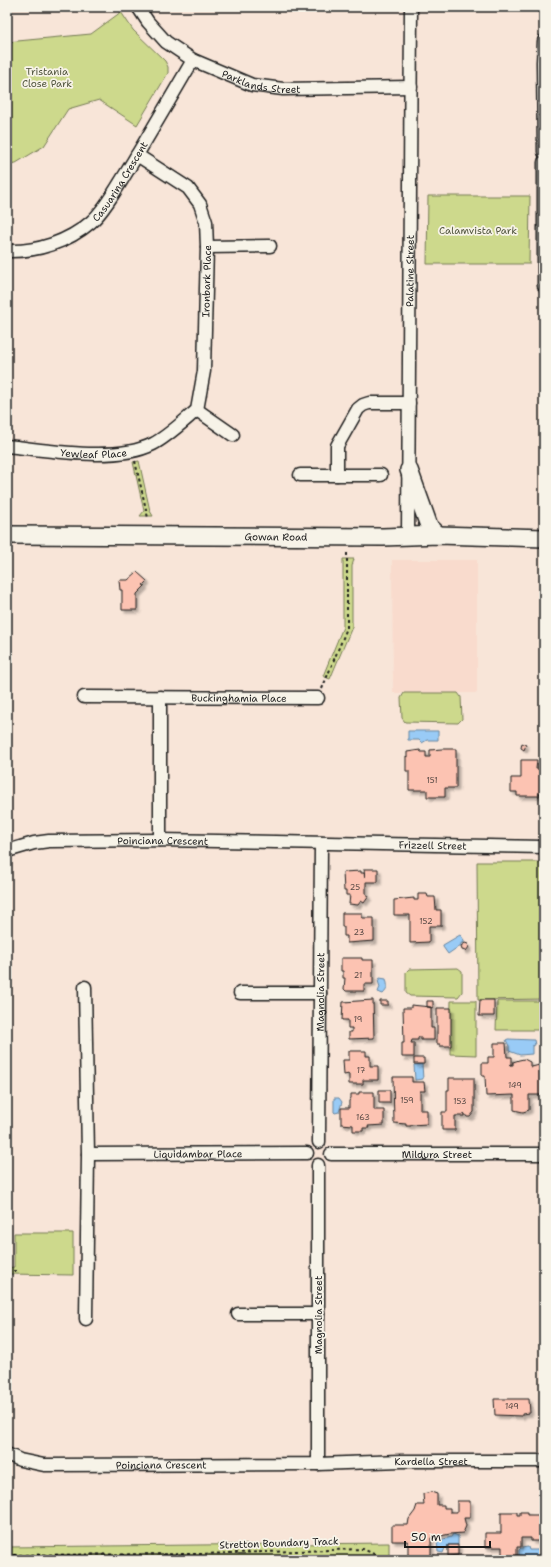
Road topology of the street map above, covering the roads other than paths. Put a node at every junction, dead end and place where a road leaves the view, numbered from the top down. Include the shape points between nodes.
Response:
1 (138, 7) edge
2 (411, 7) edge
3 (544, 41) edge
4 (193, 60) junction
5 (411, 87) junction
6 (544, 152) edge
7 (137, 155) junction
8 (544, 162) edge
9 (270, 246) dead end
10 (207, 247) junction
11 (7, 251) edge
12 (544, 286) edge
13 (409, 403) junction
14 (197, 410) junction
15 (233, 434) dead end
16 (7, 446) edge
17 (409, 470) junction
18 (300, 475) dead end
19 (336, 475) junction
20 (382, 475) dead end
21 (7, 535) edge
22 (438, 535) junction
23 (408, 536) junction
24 (544, 538) edge
25 (84, 697) dead end
26 (160, 698) junction
27 (318, 698) road end
28 (160, 840) junction
29 (321, 843) junction
30 (544, 847) edge
31 (7, 851) edge
32 (85, 987) dead end
33 (240, 992) dead end
34 (320, 993) junction
35 (319, 1142) junction
36 (307, 1153) junction
37 (88, 1154) junction
38 (331, 1154) junction
39 (544, 1154) edge
40 (318, 1165) junction
41 (238, 1314) dead end
42 (318, 1314) junction
43 (86, 1319) dead end
44 (7, 1454) edge
45 (544, 1461) edge
46 (318, 1464) junction

1 - 4 street, Parklands Street via 166,42
2 - 5 street, Palatine Street
3 - 6 street
4 - 5 street, Parklands Street via 252,85 282,89
4 - 7 street, Casuarina Crescent
5 - 13 street, Palatine Street
7 - 10 street, Ironbark Place via 188,188 200,204 206,222
7 - 11 street, Casuarina Crescent via 110,199 92,222 66,239 39,249
8 - 12 street
9 - 10 street
10 - 14 street, Ironbark Place via 204,371
13 - 17 street, Palatine Street
13 - 19 street via 369,403 358,409 337,446
14 - 15 street
14 - 16 street, Yewleaf Place via 154,444 133,452 101,455
17 - 22 main road via 429,526
17 - 23 street, Palatine Street
18 - 19 street
19 - 20 street
21 - 23 main road, Gowan Road
22 - 23 main road, Gowan Road
22 - 24 main road, Gowan Road
25 - 26 street, Buckinghamia Place
26 - 27 street, Buckinghamia Place
26 - 28 street
28 - 29 street, Poinciana Crescent
28 - 31 street, Poinciana Crescent via 34,842
29 - 30 street, Frizzell Street
29 - 34 street, Magnolia Street
32 - 37 street
33 - 34 street
34 - 35 street, Magnolia Street
35 - 36 street via 312,1144
35 - 38 street via 326,1144
36 - 37 street, Liquidambar Place
36 - 40 street via 312,1163
37 - 43 street
38 - 39 street, Mildura Street
38 - 40 street via 328,1161
40 - 42 street, Magnolia Street
41 - 42 street
42 - 46 street, Magnolia Street
44 - 46 street, Poinciana Crescent via 44,1466
45 - 46 street, Kardella Street

